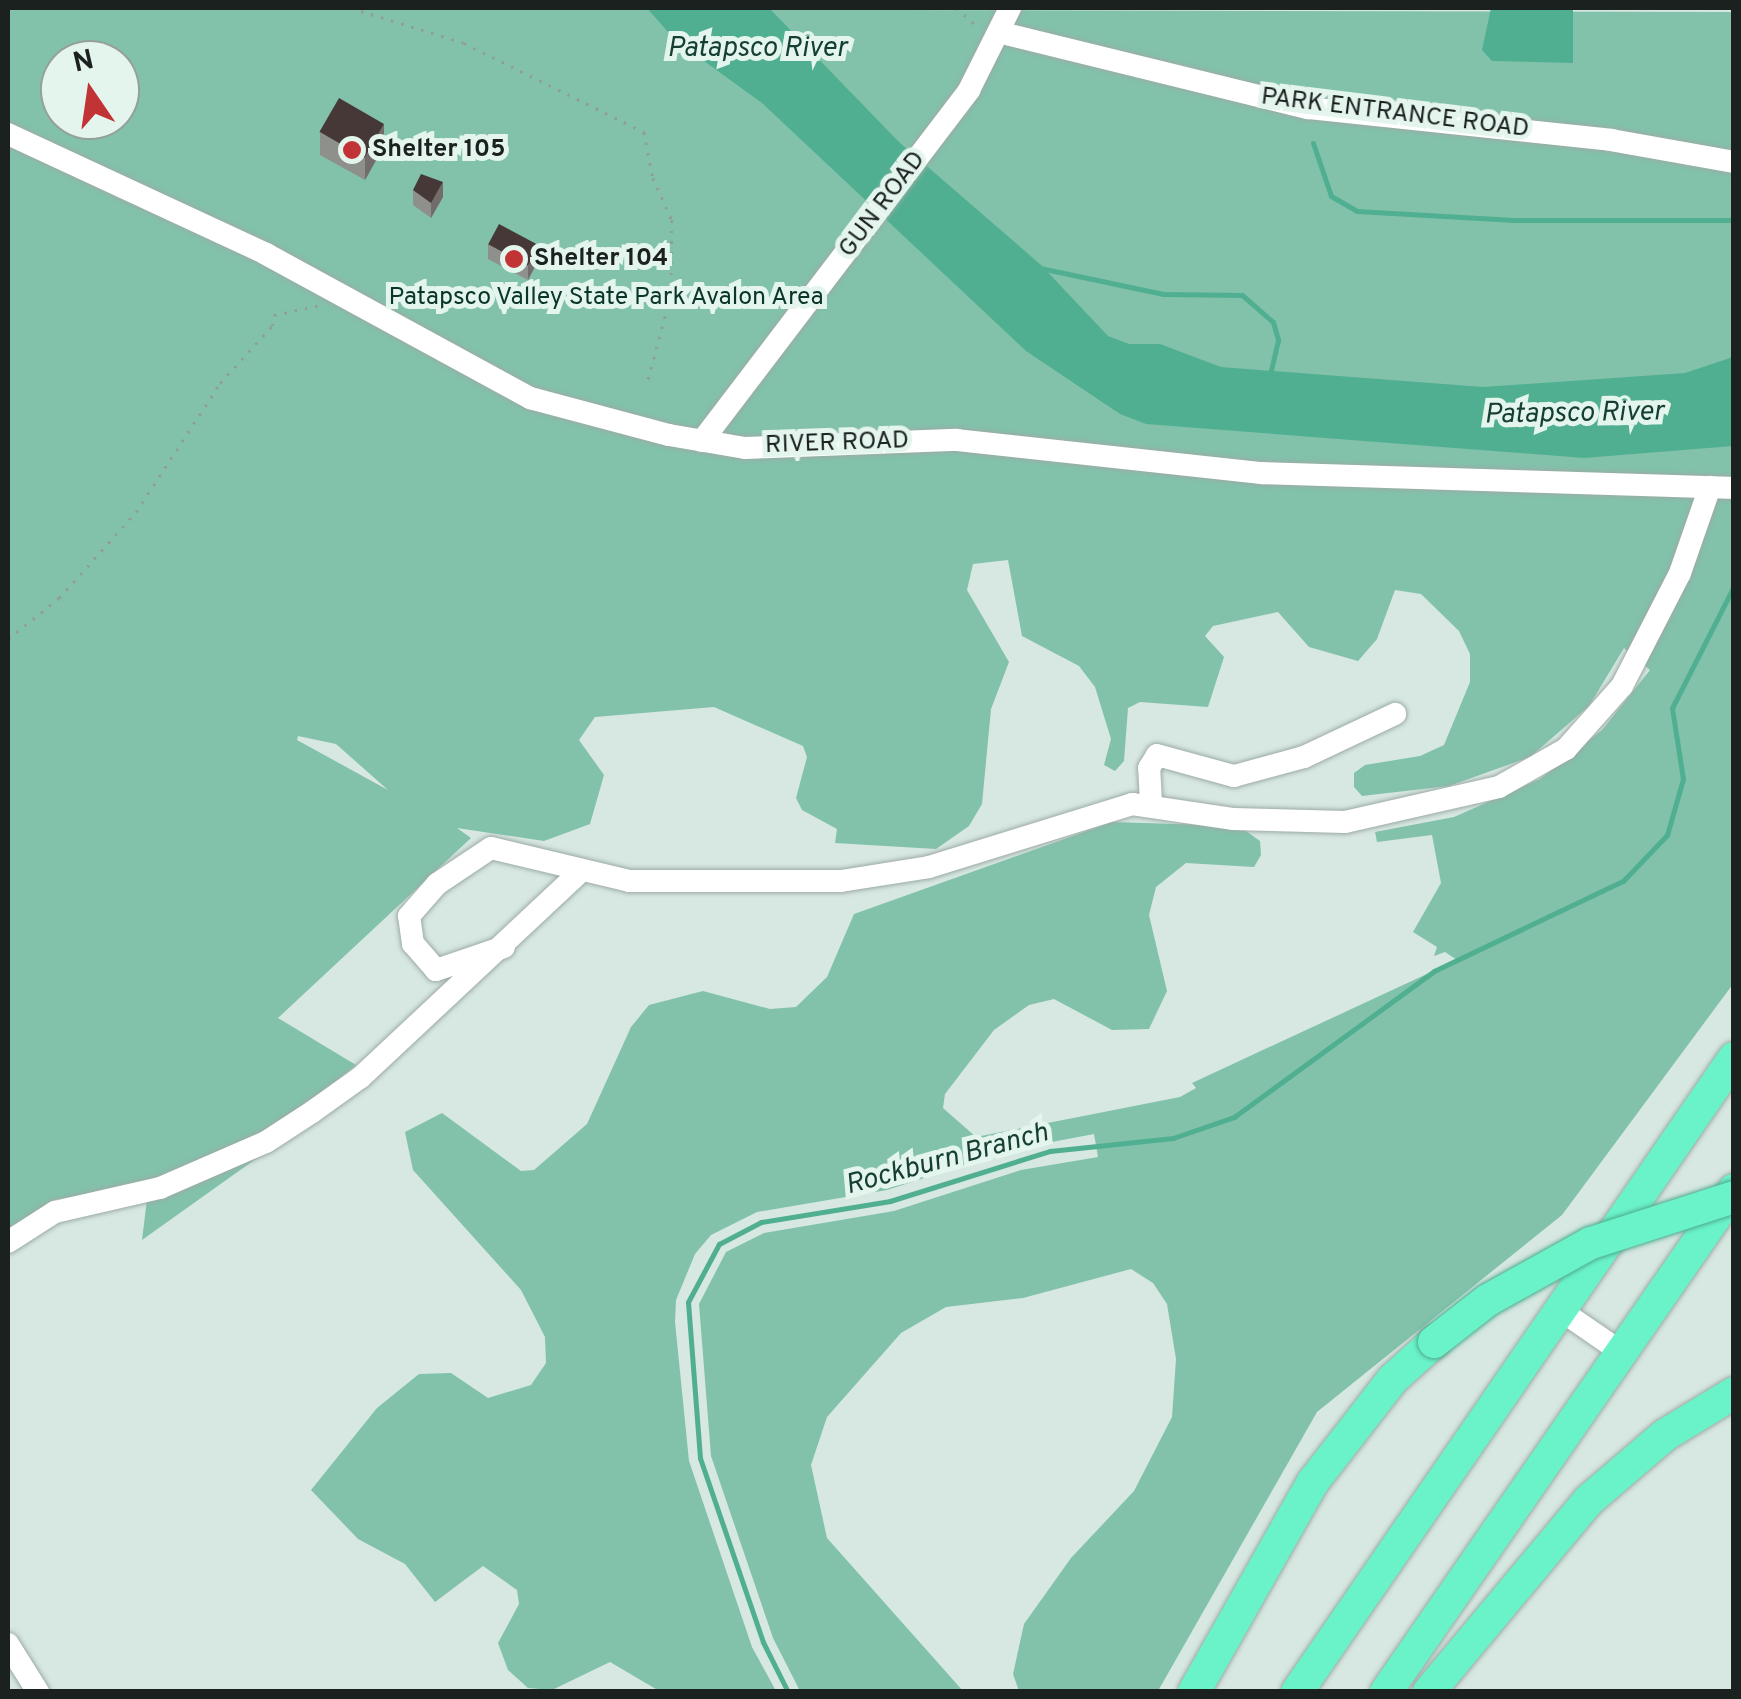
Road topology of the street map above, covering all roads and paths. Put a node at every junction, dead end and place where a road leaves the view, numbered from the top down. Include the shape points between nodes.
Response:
1 (351, 8) edge
2 (956, 8) edge
3 (1010, 8) edge
4 (1002, 34) junction
5 (8, 134) edge
6 (1734, 162) edge
7 (316, 298) dead end
8 (647, 384) dead end
9 (702, 441) junction
10 (1722, 487) edge
11 (8, 639) edge
12 (1395, 714) dead end
13 (1151, 803) junction
14 (578, 874) junction
15 (504, 947) junction
16 (1734, 1058) edge
17 (1734, 1193) edge
18 (8, 1242) edge
19 (1560, 1310) junction
20 (1621, 1352) junction
21 (1734, 1393) edge
22 (8, 1644) edge
23 (38, 1692) edge
24 (1194, 1692) edge
25 (1297, 1692) edge
26 (1386, 1692) edge
27 (1429, 1692) edge

1 - 8 path via 464,43 644,132 653,178 672,220 671,296
2 - 4 path via 971,24
3 - 4 street, GUN ROAD
4 - 6 street, PARK ENTRANCE ROAD via 1308,108 1612,140
4 - 9 street, GUN ROAD via 930,144
5 - 9 street, RIVER ROAD via 266,254 530,398
7 - 11 path via 322,304 274,314 272,326 220,384 136,512 59,598
9 - 10 street, RIVER ROAD via 813,448 956,440 1262,472
10 - 13 street via 1622,686 1566,749 1534,770 1450,803 1345,822 1234,819
12 - 13 street via 1304,758 1257,772 1220,776 1157,756 1149,768
13 - 14 street via 1092,811 888,876 696,883
14 - 15 street
14 - 15 street via 490,848 437,884 410,916 413,944 436,970
15 - 18 street via 361,1077 266,1142 160,1188 55,1212
16 - 19 highway
17 - 20 highway
17 - 24 highway, bridge via 1590,1243 1488,1300 1393,1379 1313,1482
19 - 20 street
19 - 25 highway
20 - 26 highway
21 - 27 highway via 1624,1466 1558,1530
22 - 23 street

